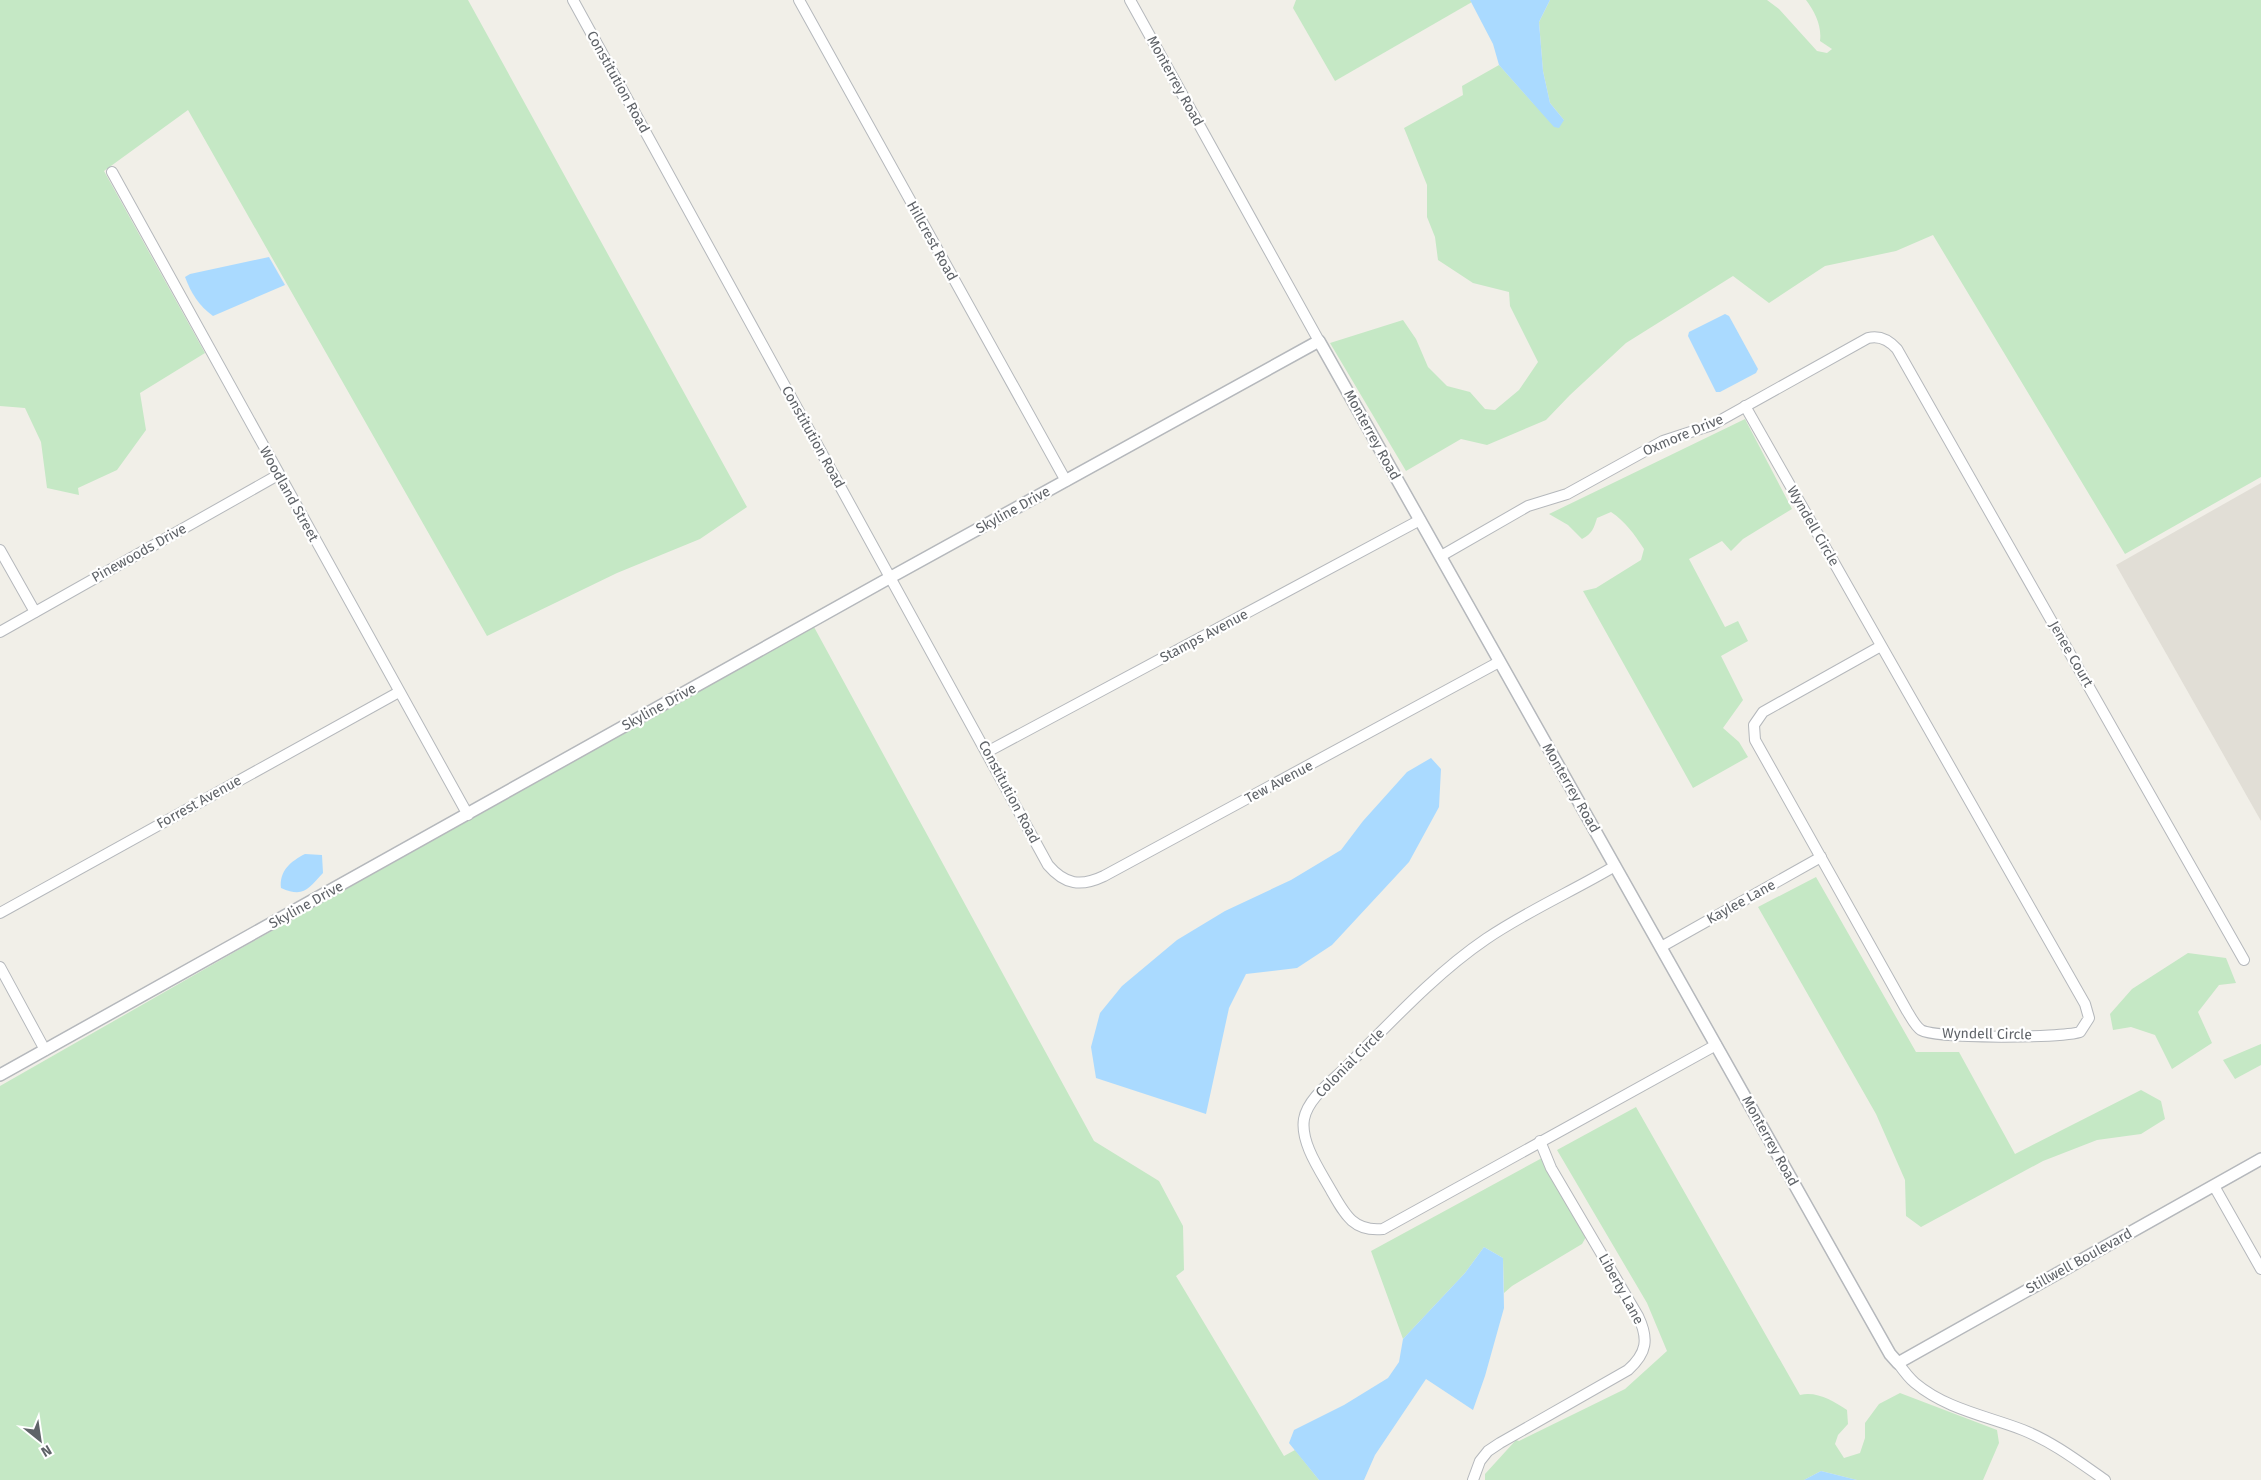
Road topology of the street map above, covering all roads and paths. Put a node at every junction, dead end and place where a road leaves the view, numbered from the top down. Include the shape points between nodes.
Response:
1 (572, 0) edge
2 (799, 0) edge
3 (1130, 0) edge
4 (112, 172) dead end
5 (1319, 341) junction
6 (1897, 349) joint
7 (1745, 406) junction
8 (278, 475) junction
9 (1066, 481) junction
10 (1420, 520) junction
11 (0, 550) edge
12 (1440, 556) junction
13 (891, 577) junction
14 (34, 612) junction
15 (0, 632) edge
16 (1881, 646) junction
17 (1499, 662) junction
18 (399, 692) junction
19 (987, 752) junction
20 (468, 815) junction
21 (1821, 857) junction
22 (1615, 866) junction
23 (1055, 873) joint
24 (0, 913) edge
25 (1661, 947) junction
26 (2244, 960) dead end
27 (0, 967) edge
28 (1716, 1045) junction
29 (45, 1050) junction
30 (0, 1075) edge
31 (1540, 1142) junction
32 (2261, 1159) edge
33 (2214, 1186) junction
34 (2261, 1269) edge
35 (1898, 1363) junction
36 (1473, 1480) edge
37 (2105, 1480) edge

1 - 13 street, Constitution Road
2 - 9 street, Hillcrest Road
3 - 5 street, Monterrey Road
4 - 8 street, Woodland Street
5 - 9 street, Skyline Drive
5 - 10 street, Monterrey Road
6 - 7 street, Oxmore Drive via 1887,340 1868,338
6 - 26 street, Jenee Court
7 - 12 street, Oxmore Drive via 1712,425 1663,441 1567,494 1528,506
7 - 16 street, Wyndell Circle
8 - 14 street, Pinewoods Drive
8 - 18 street, Woodland Street
9 - 13 street, Skyline Drive
10 - 12 street, Monterrey Road
10 - 19 street, Stamps Avenue
11 - 14 street
12 - 17 street, Monterrey Road
13 - 19 street, Constitution Road
13 - 20 street, Skyline Drive
14 - 15 street, Pinewoods Drive
16 - 21 street, Wyndell Circle via 1763,712 1754,725 1755,740
16 - 21 street, Wyndell Circle via 2085,1004 2089,1018 2086,1026 2080,1032 2065,1035 1944,1035 1921,1030 1907,1012
17 - 22 street, Monterrey Road
17 - 23 street, Tew Avenue via 1095,880 1071,882
18 - 20 street, Woodland Street
18 - 24 street, Forrest Avenue
19 - 23 street, Constitution Road
20 - 29 street, Skyline Drive
21 - 25 street, Kaylee Lane
22 - 25 street, Monterrey Road
22 - 31 street, Colonial Circle via 1514,921 1460,960 1314,1100 1303,1125 1315,1160 1346,1215 1358,1226 1372,1230 1392,1225
25 - 28 street, Monterrey Road
27 - 29 street
28 - 31 street, Colonial Circle
28 - 35 street, Monterrey Road
29 - 30 street, Skyline Drive
31 - 36 street, Liberty Lane via 1551,1168 1638,1316 1644,1346 1640,1359 1628,1370 1488,1451 1480,1461
32 - 33 street, Stillwell Boulevard
33 - 34 street
33 - 35 street, Stillwell Boulevard
35 - 37 street, Monterrey Road via 1914,1383 1934,1395 2037,1436

